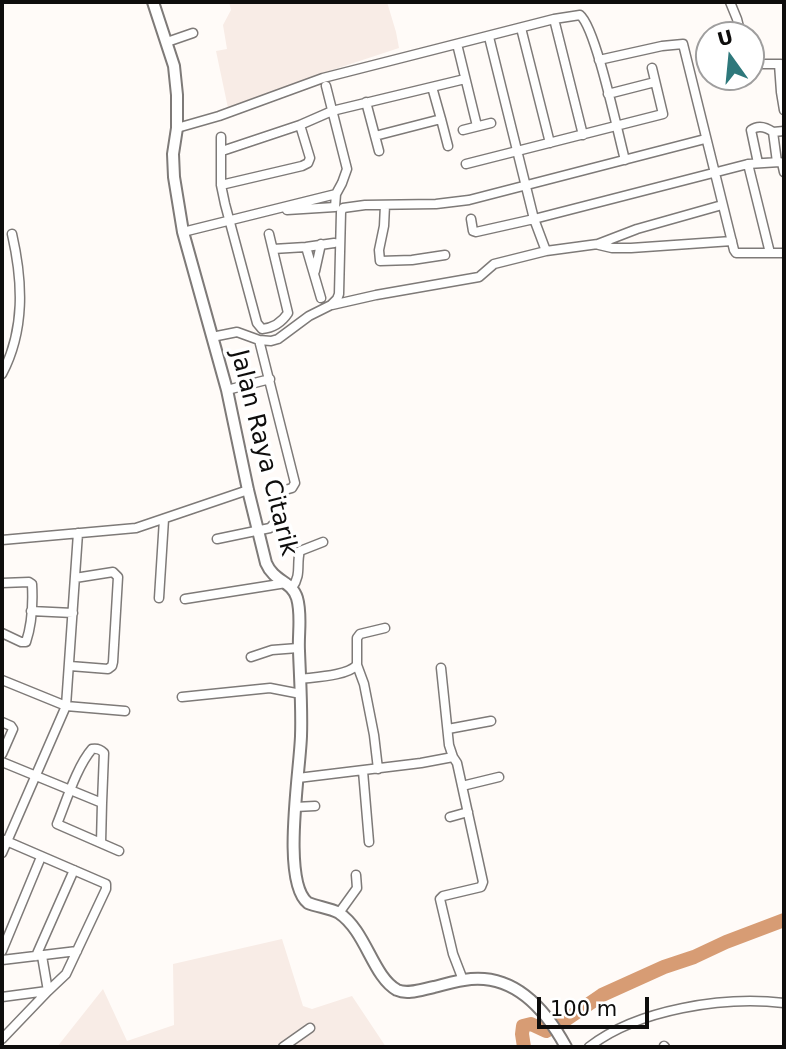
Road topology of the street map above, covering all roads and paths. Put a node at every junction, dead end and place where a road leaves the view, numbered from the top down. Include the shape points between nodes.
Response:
1 (153, 2) edge
2 (730, 2) edge
3 (554, 19) junction
4 (738, 21) edge
5 (521, 27) junction
6 (193, 33) dead end
7 (489, 37) junction
8 (167, 42) junction
9 (457, 44) junction
10 (599, 60) junction
11 (782, 64) edge
12 (652, 68) dead end
13 (465, 79) junction
14 (655, 82) junction
15 (326, 86) dead end
16 (432, 87) junction
17 (608, 94) junction
18 (366, 103) junction
19 (784, 110) edge
20 (332, 111) junction
21 (441, 119) junction
22 (491, 123) dead end
23 (300, 125) junction
24 (617, 126) junction
25 (477, 127) junction
26 (177, 128) junction
27 (463, 130) dead end
28 (784, 131) edge
29 (773, 132) junction
30 (583, 135) junction
31 (375, 136) junction
32 (222, 137) dead end
33 (705, 139) junction
34 (550, 143) junction
35 (448, 146) dead end
36 (222, 151) junction
37 (379, 151) dead end
38 (517, 151) junction
39 (625, 160) junction
40 (777, 162) junction
41 (758, 163) junction
42 (466, 164) dead end
43 (748, 164) junction
44 (714, 172) junction
45 (784, 172) edge
46 (221, 185) junction
47 (525, 186) junction
48 (385, 205) junction
49 (722, 205) junction
50 (471, 219) dead end
51 (534, 219) junction
52 (229, 220) junction
53 (183, 232) junction
54 (12, 234) dead end
55 (269, 234) dead end
56 (732, 241) junction
57 (334, 243) dead end
58 (321, 244) junction
59 (598, 244) junction
60 (306, 247) junction
61 (273, 249) junction
62 (546, 251) junction
63 (770, 253) junction
64 (784, 253) edge
65 (445, 256) dead end
66 (314, 274) junction
67 (321, 298) dead end
68 (331, 305) junction
69 (212, 337) junction
70 (259, 340) junction
71 (2, 374) edge
72 (270, 379) junction
73 (227, 390) junction
74 (248, 490) junction
75 (285, 490) dead end
76 (164, 519) junction
77 (276, 521) dead end
78 (257, 531) junction
79 (78, 533) junction
80 (217, 539) dead end
81 (2, 540) edge
82 (323, 542) dead end
83 (75, 578) junction
84 (2, 583) edge
85 (289, 585) junction
86 (159, 598) dead end
87 (185, 599) dead end
88 (32, 611) junction
89 (73, 613) junction
90 (385, 628) dead end
91 (2, 633) edge
92 (298, 648) junction
93 (251, 657) dead end
94 (357, 665) junction
95 (70, 666) junction
96 (441, 668) dead end
97 (300, 679) junction
98 (2, 680) edge
99 (301, 694) junction
100 (182, 697) dead end
101 (66, 706) junction
102 (125, 711) dead end
103 (491, 721) dead end
104 (2, 722) edge
105 (448, 729) junction
106 (2, 754) edge
107 (453, 757) junction
108 (2, 762) edge
109 (377, 769) junction
110 (363, 771) junction
111 (35, 775) junction
112 (499, 777) dead end
113 (298, 778) junction
114 (462, 786) junction
115 (70, 791) junction
116 (102, 803) junction
117 (315, 806) dead end
118 (295, 807) junction
119 (468, 812) junction
120 (450, 817) dead end
121 (4, 840) edge
122 (369, 842) dead end
123 (101, 844) junction
124 (118, 851) dead end
125 (2, 853) edge
126 (41, 857) junction
127 (74, 870) junction
128 (356, 875) dead end
129 (339, 913) junction
130 (2, 951) edge
131 (77, 951) junction
132 (39, 956) junction
133 (2, 960) edge
134 (463, 980) junction
135 (48, 991) junction
136 (2, 997) edge
137 (784, 1003) edge
138 (310, 1028) dead end
139 (2, 1039) edge
140 (591, 1045) edge
141 (283, 1047) edge
142 (566, 1047) edge

1 - 8 street, Jalan Raya Citarik
2 - 4 street
3 - 5 street
3 - 10 street via 584,17
3 - 30 street
5 - 7 street
5 - 34 street
6 - 8 street
7 - 9 street
7 - 38 street
8 - 26 street, Jalan Raya Citarik via 174,66
9 - 13 street
9 - 26 street via 323,78
10 - 17 street
10 - 33 street via 683,44
11 - 19 street
12 - 14 street
13 - 16 street
13 - 25 street
14 - 17 street
14 - 24 street via 663,114
15 - 20 street
16 - 18 street
16 - 21 street
17 - 24 street
18 - 20 street
18 - 31 street
20 - 23 street
20 - 52 street via 347,169 336,194
21 - 31 street
21 - 35 street
22 - 25 street
23 - 36 street
23 - 46 street via 308,163
24 - 30 street
24 - 39 street
25 - 27 street
26 - 53 street, Jalan Raya Citarik via 174,177
28 - 29 street
29 - 40 street
29 - 41 street via 751,130
30 - 34 street
31 - 37 street
32 - 36 street
33 - 39 street
33 - 44 street
34 - 38 street
36 - 46 street
38 - 42 street
38 - 47 street
39 - 47 street
40 - 41 street
40 - 45 street via 782,163
41 - 43 street
43 - 44 street
43 - 63 street
44 - 49 street
44 - 51 street
46 - 52 street
47 - 48 street via 469,200
47 - 51 street
48 - 65 street via 380,261
48 - 68 street via 342,209 339,294
49 - 56 street
49 - 59 street
50 - 51 street via 476,232
51 - 62 street
52 - 53 street
52 - 61 street via 262,329 276,325 288,313
53 - 69 street, Jalan Raya Citarik
54 - 71 street via 21,281 20,312 16,340
55 - 61 street
56 - 59 street via 631,248
56 - 63 street via 737,253
57 - 58 street
58 - 60 street
58 - 66 street
59 - 62 street
60 - 61 street
60 - 66 street
62 - 68 street via 494,264 479,277
63 - 64 street
66 - 67 street
68 - 70 street via 278,339
69 - 70 street via 237,332
69 - 73 street, Jalan Raya Citarik
70 - 72 street
72 - 73 street
72 - 75 street via 295,483
73 - 74 street, Jalan Raya Citarik
74 - 76 street
74 - 78 street, Jalan Raya Citarik
76 - 79 street via 136,528
76 - 86 street
77 - 78 street
78 - 80 street
78 - 85 street, Jalan Raya Citarik via 268,569
79 - 81 street
79 - 83 street
82 - 85 street via 300,551 297,581
83 - 89 street
83 - 95 street via 113,572 118,577 112,666
84 - 88 street via 31,583
85 - 87 street
85 - 92 street, Jalan Raya Citarik via 299,611
88 - 89 street
88 - 91 street via 26,642
89 - 95 street
90 - 94 street via 360,634
92 - 93 street
92 - 97 street, Jalan Raya Citarik
94 - 97 street via 345,672
94 - 109 street
95 - 101 street
96 - 105 street
97 - 99 street, Jalan Raya Citarik
98 - 101 street
99 - 100 street via 270,688
99 - 113 street, Jalan Raya Citarik
101 - 102 street
101 - 111 street
103 - 105 street
104 - 106 street via 13,729
105 - 107 street
107 - 109 street
107 - 114 street
108 - 111 street
109 - 110 street
110 - 113 street
110 - 122 street
111 - 115 street
111 - 121 street
112 - 114 street
113 - 118 street, Jalan Raya Citarik
114 - 119 street
115 - 116 street
115 - 116 street via 85,758 98,748 104,753
115 - 123 street via 57,824
116 - 123 street
117 - 118 street
118 - 129 street, Jalan Raya Citarik via 294,866 299,891 308,903
119 - 120 street
119 - 134 street via 482,885 440,899
121 - 125 street
121 - 126 street
123 - 124 street
126 - 127 street
126 - 130 street
127 - 131 street via 106,885
127 - 132 street
128 - 129 street via 357,888
129 - 134 street, Jalan Raya Citarik via 357,931 385,980 396,989 413,992
131 - 132 street
131 - 135 street via 66,974
132 - 133 street
132 - 135 street
134 - 142 street, Jalan Raya Citarik via 509,985 533,1001
135 - 136 street
135 - 139 street
137 - 140 street via 760,1000 685,1006 632,1023
138 - 141 street

